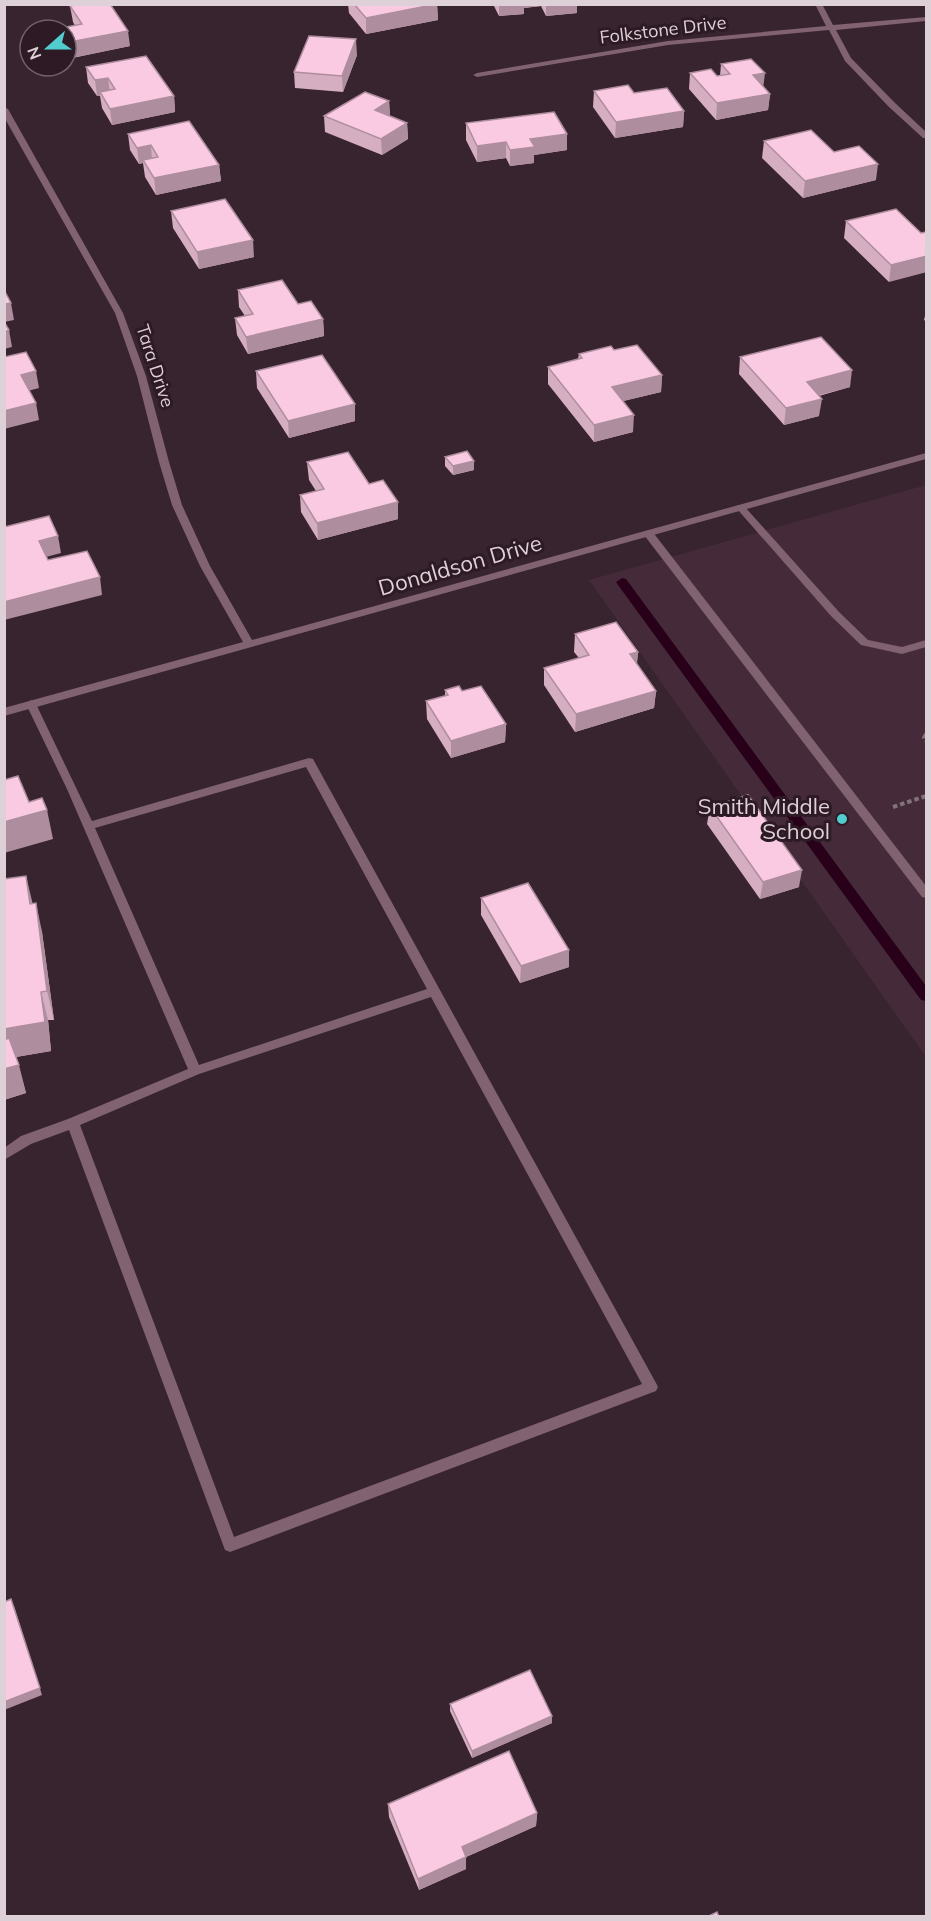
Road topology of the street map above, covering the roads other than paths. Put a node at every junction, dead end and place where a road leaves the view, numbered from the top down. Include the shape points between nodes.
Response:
1 (818, 4) edge
2 (927, 19) edge
3 (831, 27) junction
4 (477, 75) dead end
5 (4, 109) edge
6 (927, 136) edge
7 (927, 456) edge
8 (741, 508) junction
9 (648, 533) junction
10 (249, 644) junction
11 (927, 644) edge
12 (31, 704) junction
13 (4, 711) edge
14 (88, 826) junction
15 (927, 894) edge
16 (433, 992) junction
17 (195, 1071) junction
18 (73, 1123) junction
19 (4, 1155) edge

1 - 3 street
2 - 3 street, Folkstone Drive
3 - 4 street, Folkstone Drive via 668,43
3 - 6 street via 848,59 865,79
5 - 10 street, Tara Drive via 119,312 150,401 180,512
7 - 8 street, Donaldson Drive
8 - 9 street, Donaldson Drive
8 - 11 street via 865,643 902,651
9 - 10 street, Donaldson Drive
9 - 15 street
10 - 12 street, Donaldson Drive
12 - 13 street, Donaldson Drive
12 - 14 street
14 - 16 street via 309,762
14 - 17 street
16 - 17 street
16 - 18 street via 651,1387 230,1545
17 - 18 street
18 - 19 street via 26,1140

